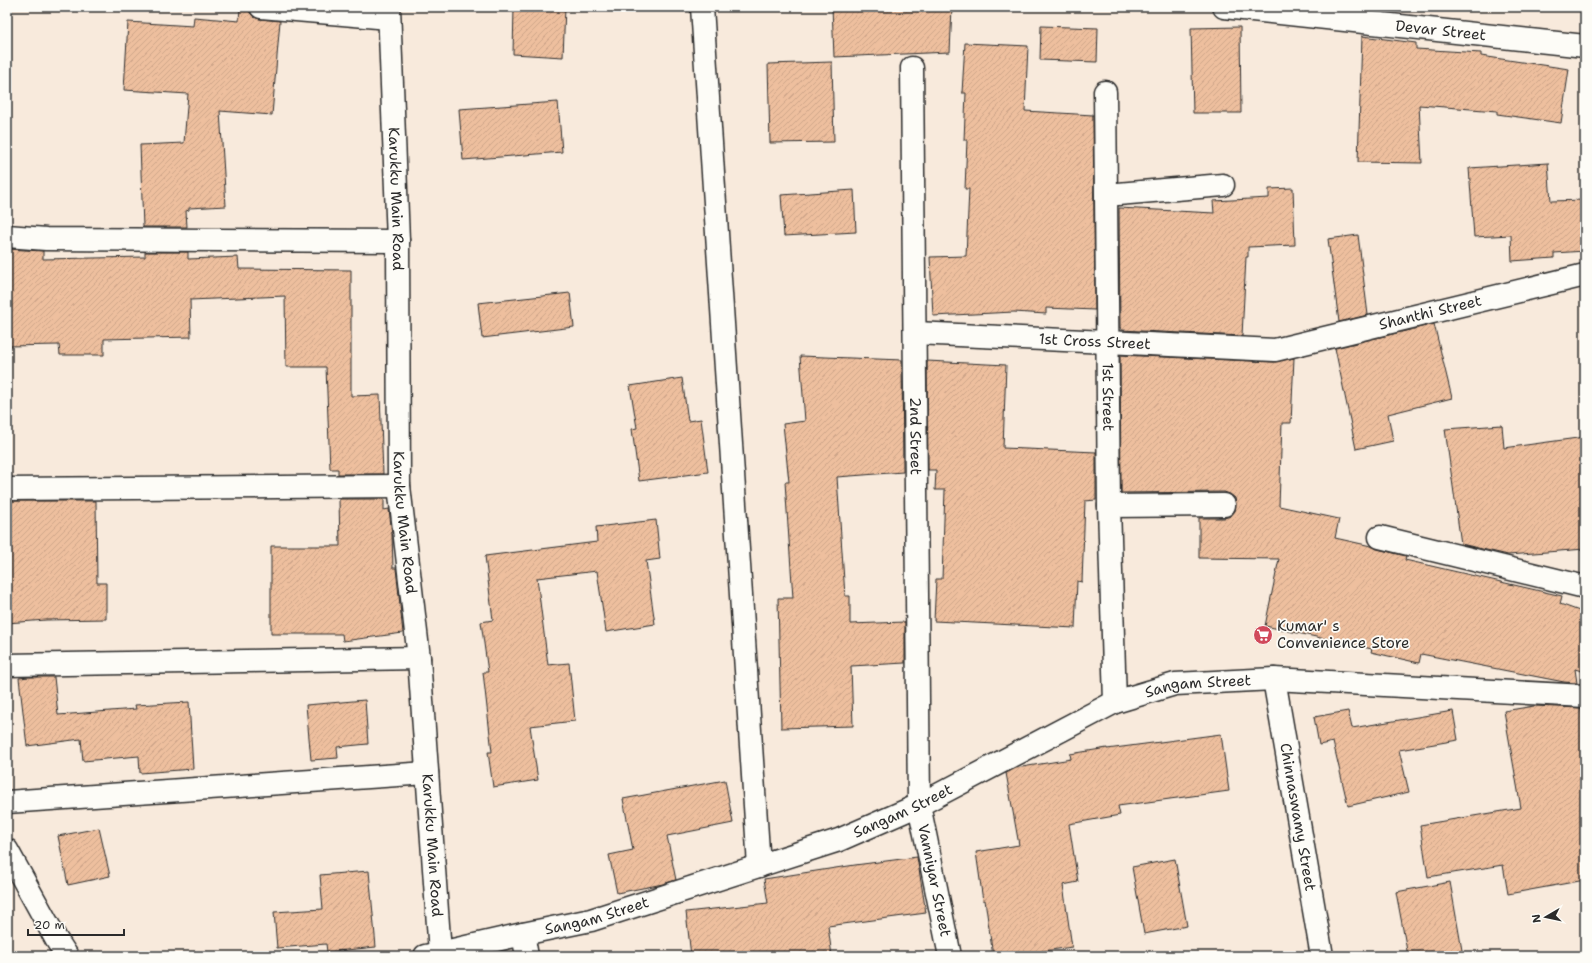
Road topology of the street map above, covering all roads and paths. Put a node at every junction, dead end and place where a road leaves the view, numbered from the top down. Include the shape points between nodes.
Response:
1 (261, 7) edge
2 (702, 7) edge
3 (1224, 7) edge
4 (389, 13) edge
5 (1585, 46) edge
6 (912, 68) dead end
7 (1105, 92) dead end
8 (1223, 185) dead end
9 (1106, 195) junction
10 (7, 236) edge
11 (398, 241) junction
12 (1585, 275) edge
13 (915, 333) junction
14 (1107, 343) junction
15 (1275, 350) joint
16 (400, 486) junction
17 (7, 489) edge
18 (1224, 505) dead end
19 (1109, 506) junction
20 (1380, 537) dead end
21 (1585, 587) edge
22 (419, 658) junction
23 (7, 664) edge
24 (1274, 679) junction
25 (1585, 696) edge
26 (1115, 702) junction
27 (427, 773) junction
28 (7, 802) edge
29 (919, 805) junction
30 (7, 850) edge
31 (759, 866) junction
32 (523, 934) junction
33 (432, 954) edge
34 (67, 956) edge
35 (527, 956) edge
36 (950, 956) edge
37 (1322, 956) edge

1 - 4 street
2 - 31 street
3 - 5 street, Devar Street
4 - 11 street, Karukku Main Road
6 - 13 street, 2nd Street
7 - 9 street, 1st Street
8 - 9 street
9 - 14 street, 1st Street
10 - 11 street via 46,240
11 - 16 street, Karukku Main Road
12 - 15 street, Shanthi Street
13 - 14 street, 1st Cross Street
13 - 29 street, 2nd Street
14 - 15 street, 1st Cross Street
14 - 19 street, 1st Street
16 - 17 street
16 - 22 street, Karukku Main Road
18 - 19 street
19 - 26 street, 1st Street
20 - 21 street
22 - 23 street
22 - 27 street, Karukku Main Road
24 - 25 street, Sangam Street
24 - 26 street, Sangam Street via 1175,684
24 - 37 street, Chinnaswamy Street
26 - 29 street, Sangam Street
27 - 28 street
27 - 33 street, Karukku Main Road
29 - 31 street, Sangam Street via 839,840
29 - 36 street, Vanniyar Street
30 - 34 street
31 - 32 street, Sangam Street via 591,920
32 - 33 street, Karukku Main Road
32 - 35 street

